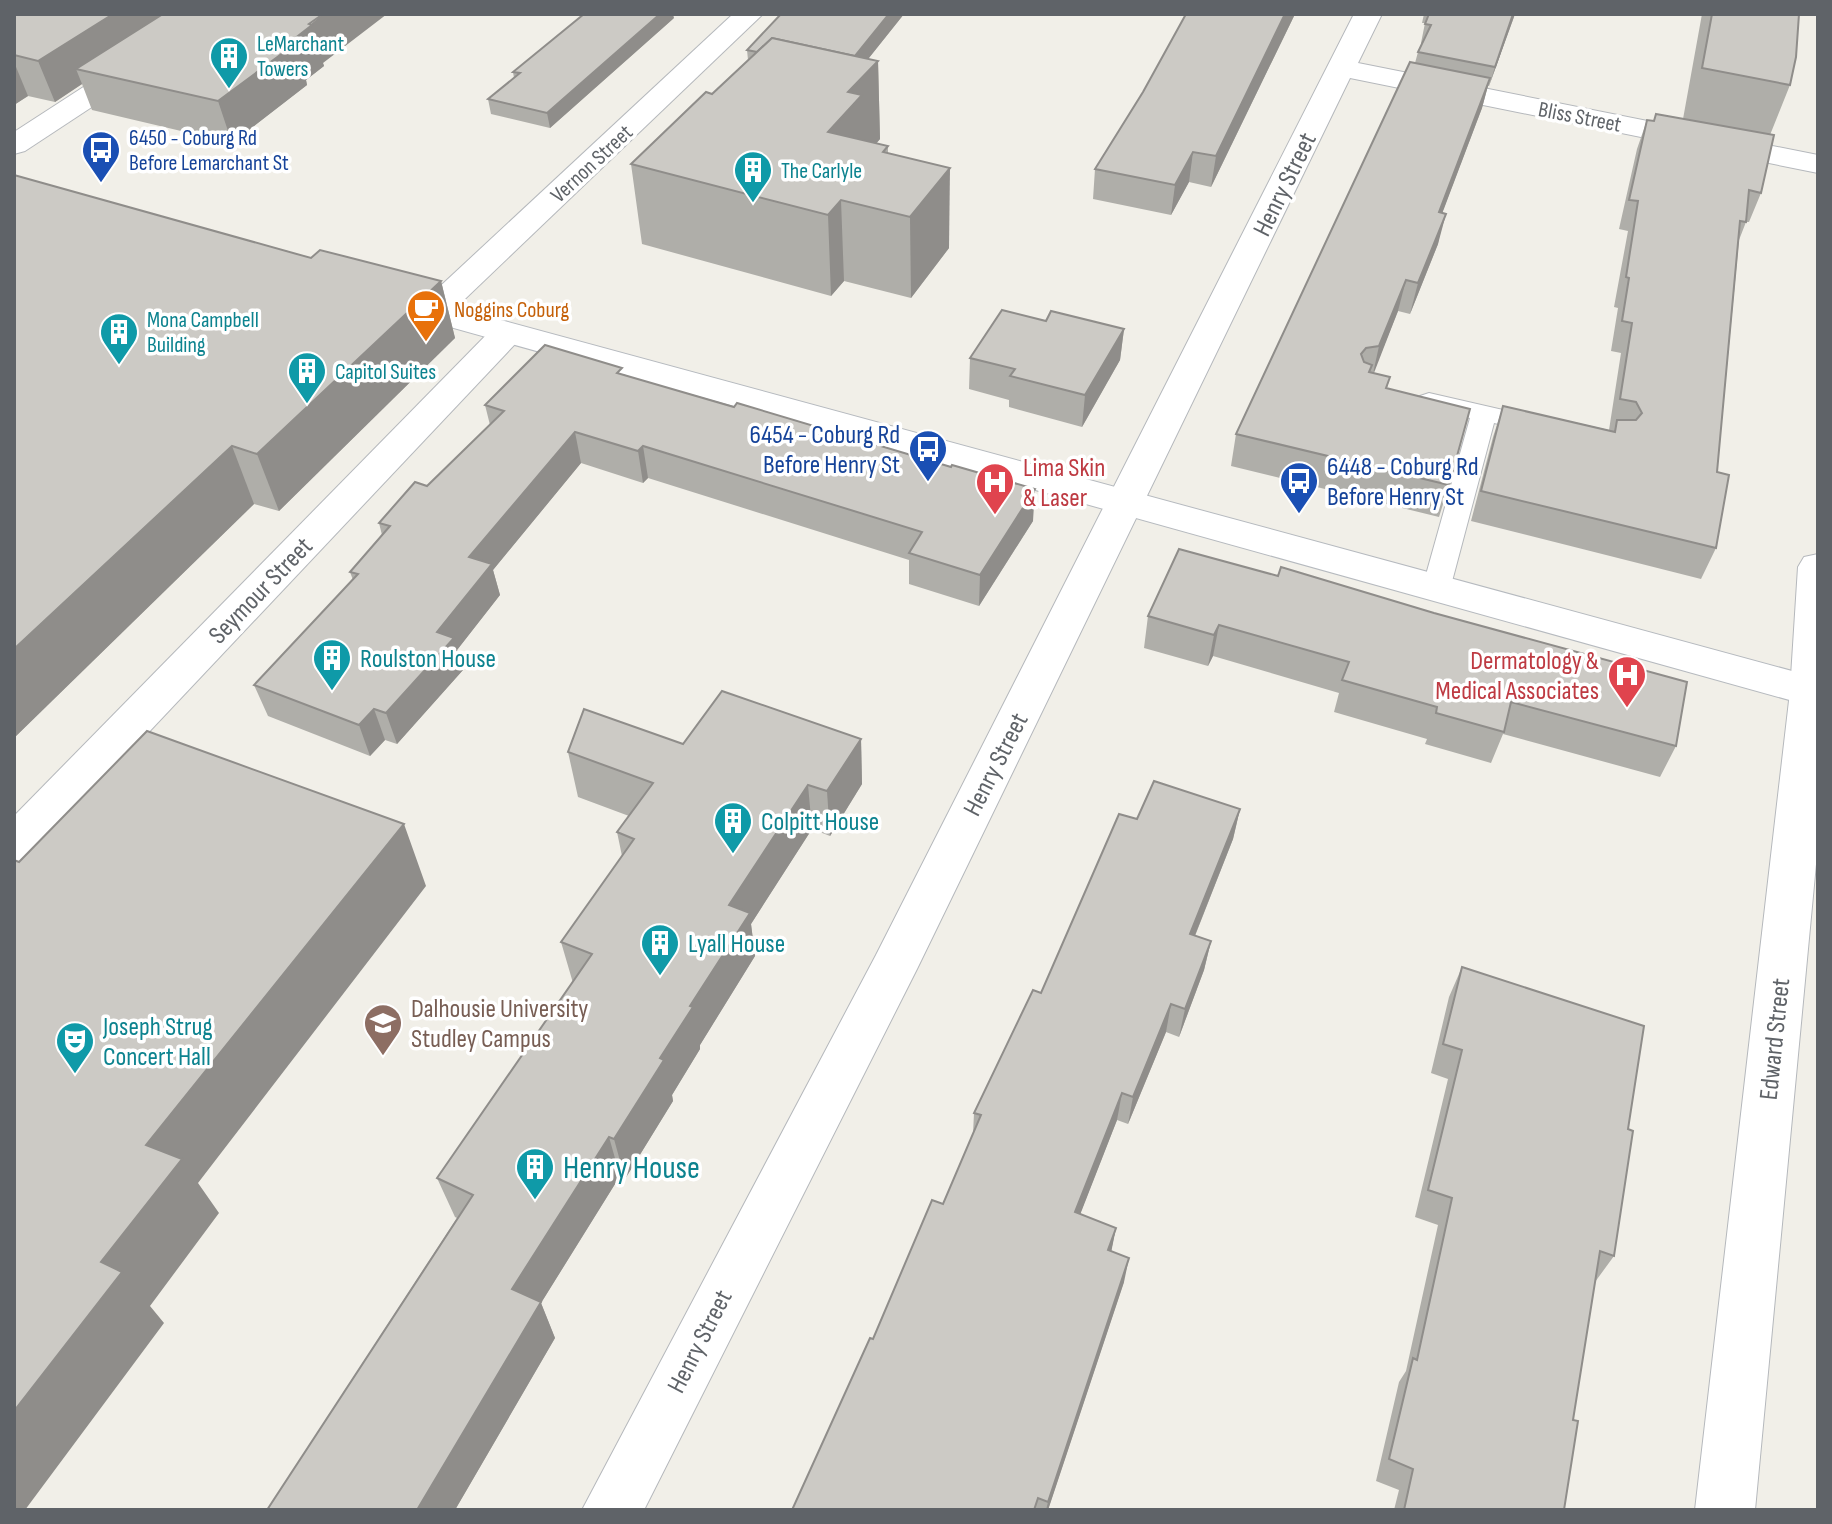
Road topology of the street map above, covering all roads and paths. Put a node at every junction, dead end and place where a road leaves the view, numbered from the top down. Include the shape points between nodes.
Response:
1 (214, 14) edge
2 (749, 14) edge
3 (1368, 14) edge
4 (1341, 68) junction
5 (14, 145) edge
6 (1818, 164) edge
7 (372, 295) edge
8 (432, 312) junction
9 (506, 334) junction
10 (1412, 397) edge
11 (1484, 413) junction
12 (1557, 429) edge
13 (1125, 505) junction
14 (1818, 567) edge
15 (1436, 589) junction
16 (1814, 693) edge
17 (14, 845) edge
18 (612, 1510) edge
19 (1725, 1510) edge

1 - 5 street
2 - 8 street, Vernon Street
3 - 4 street, Henry Street
4 - 6 street, Bliss Street
4 - 13 street, Henry Street
7 - 8 street
8 - 9 street
9 - 13 street
9 - 17 street, Seymour Street
10 - 11 lane
11 - 12 lane
11 - 15 lane
13 - 15 street
13 - 18 street, Henry Street via 886,983
14 - 16 street, Edward Street
15 - 16 street
16 - 19 street, Edward Street

